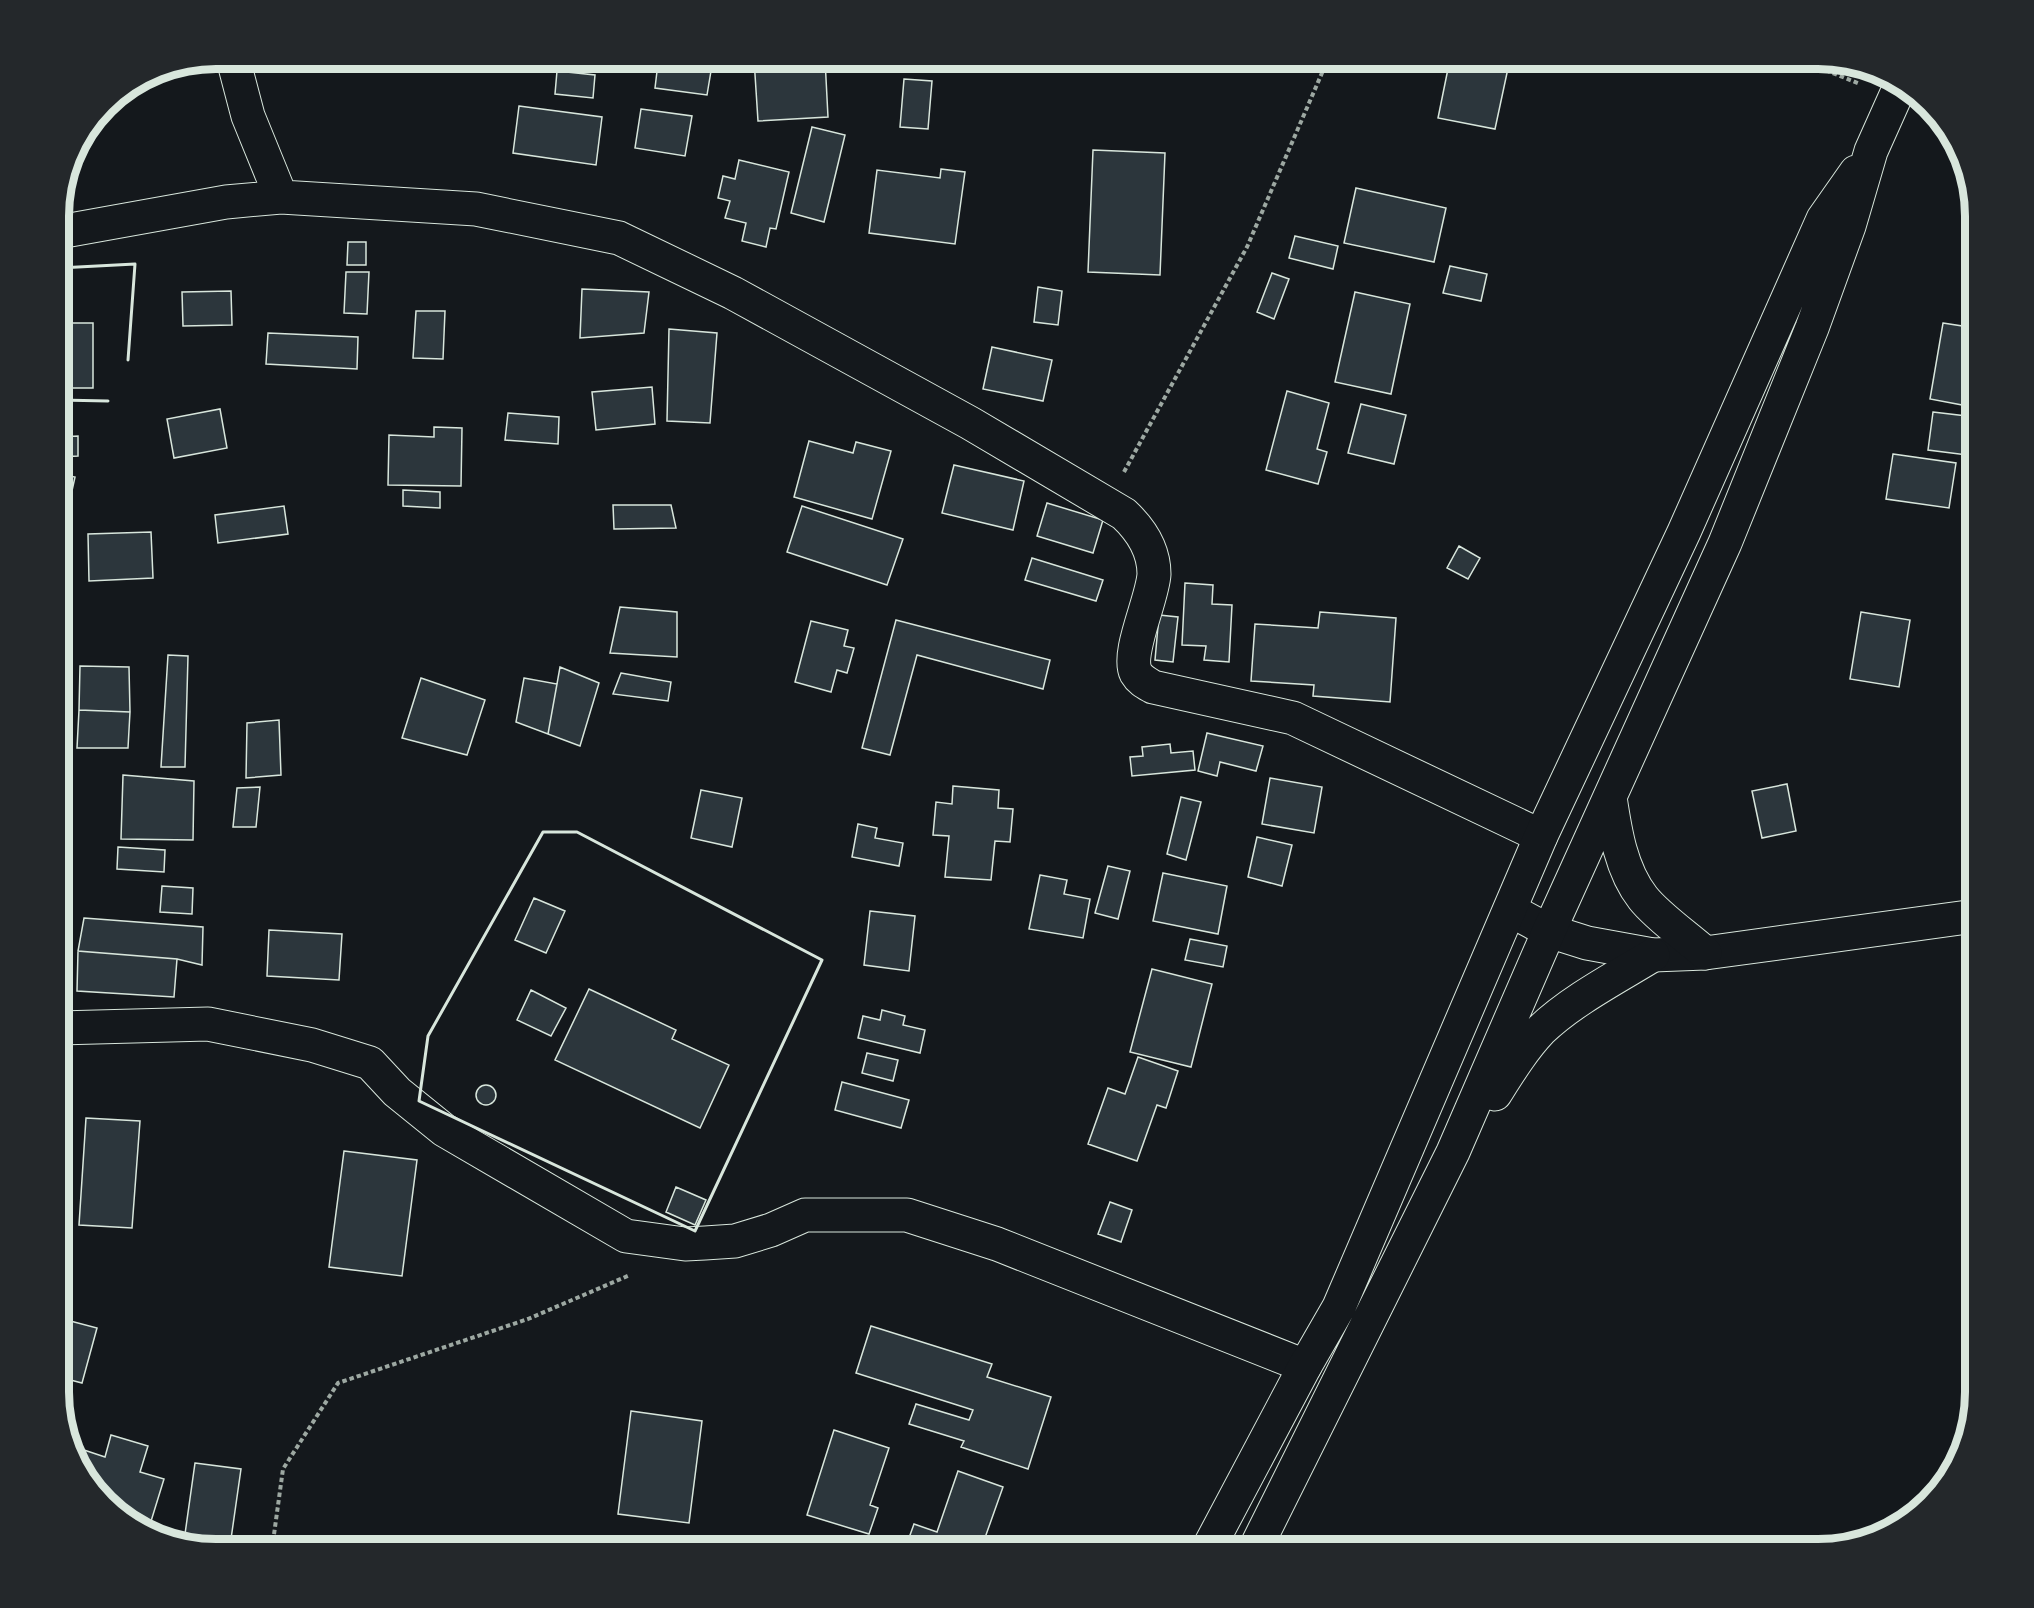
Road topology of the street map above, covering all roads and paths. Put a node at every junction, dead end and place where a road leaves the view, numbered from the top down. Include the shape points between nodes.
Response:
1 (236, 69) edge
2 (1323, 69) edge
3 (1834, 70) edge
4 (1892, 89) edge
5 (1897, 92) edge
6 (1871, 151) junction
7 (281, 197) junction
8 (69, 230) edge
9 (1107, 502) junction
10 (1610, 797) junction
11 (1541, 836) junction
12 (1510, 910) junction
13 (1965, 918) edge
14 (1549, 931) junction
15 (1705, 953) junction
16 (1653, 955) junction
17 (69, 1028) edge
18 (1453, 1152) junction
19 (632, 1274) dead end
20 (1305, 1366) junction
21 (273, 1539) edge
22 (1214, 1539) edge
23 (1260, 1539) edge

1 - 7 main road via 248,116
2 - 9 path via 1247,247
3 - 4 path
5 - 6 main road
6 - 10 main road via 1849,226 1799,360 1725,543
6 - 11 main road via 1822,219 1684,532
7 - 8 main road via 226,202
7 - 9 main road via 476,209 619,238 733,293
9 - 11 main road via 1140,529 1154,574 1133,662 1140,679 1153,687 1293,718
10 - 14 main road
10 - 15 main road via 1625,864 1643,898
11 - 12 main road
12 - 14 main road
12 - 20 main road via 1339,1307
13 - 15 main road
14 - 16 main road via 1587,943
14 - 18 main road
15 - 16 main road
16 - 18 main road via 1542,1030
17 - 20 main road via 208,1024 312,1045 370,1063 397,1092 444,1130 626,1236 695,1244 735,1240 805,1215 907,1215 997,1244
18 - 23 main road
19 - 21 path via 528,1319 338,1383 283,1469
20 - 22 main road

